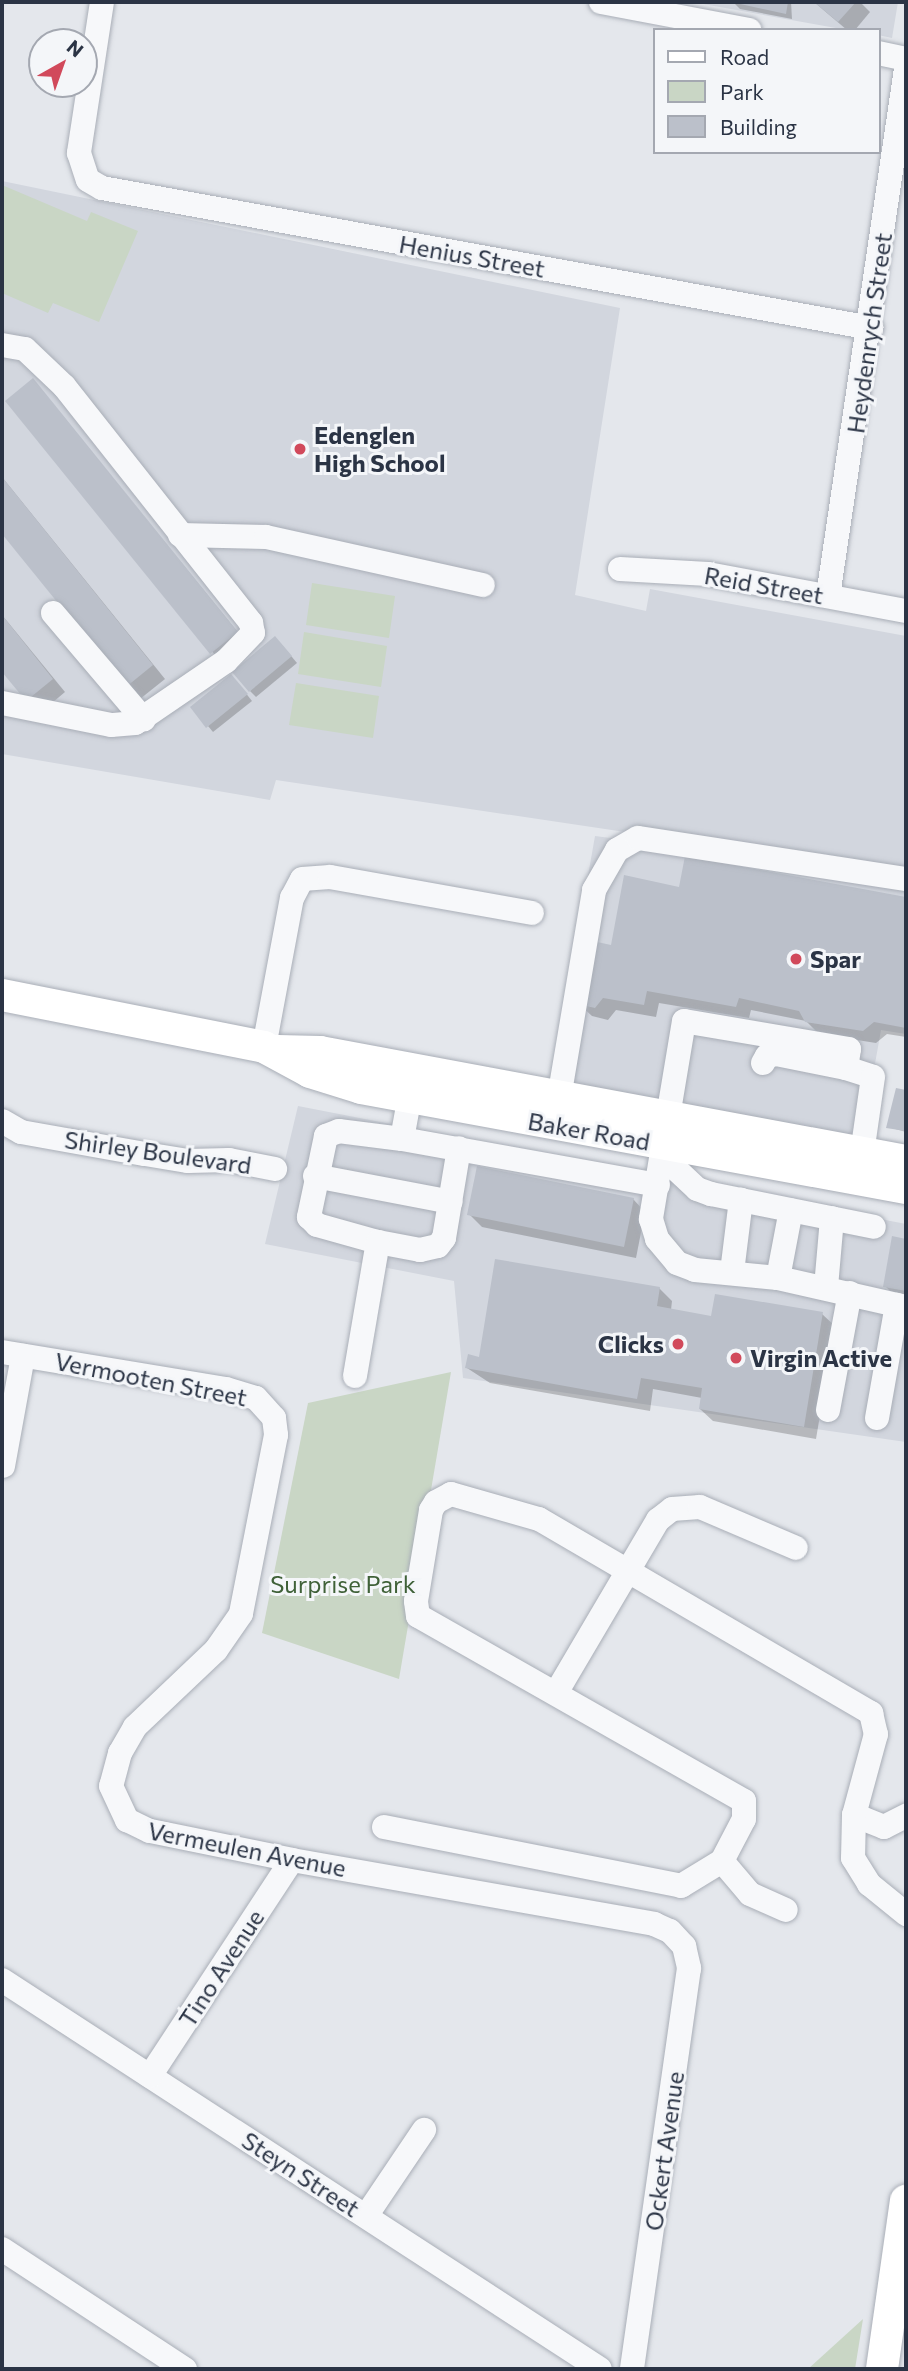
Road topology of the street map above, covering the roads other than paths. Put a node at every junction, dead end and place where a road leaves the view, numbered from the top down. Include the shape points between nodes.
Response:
1 (102, 2) edge
2 (601, 2) edge
3 (710, 12) edge
4 (745, 28) edge
5 (880, 53) edge
6 (906, 59) edge
7 (906, 69) edge
8 (871, 328) junction
9 (2, 345) edge
10 (180, 535) junction
11 (620, 569) dead end
12 (483, 585) dead end
13 (828, 596) junction
14 (906, 611) edge
15 (53, 613) dead end
16 (2, 703) edge
17 (144, 720) junction
18 (906, 879) edge
19 (532, 913) dead end
20 (2, 995) edge
21 (271, 1049) junction
22 (763, 1063) dead end
23 (846, 1068) junction
24 (412, 1085) junction
25 (559, 1098) junction
26 (2, 1121) edge
27 (402, 1139) junction
28 (667, 1140) junction
29 (459, 1147) junction
30 (862, 1153) junction
31 (906, 1161) edge
32 (275, 1169) dead end
33 (315, 1176) junction
34 (658, 1185) junction
35 (906, 1188) edge
36 (741, 1200) junction
37 (451, 1202) junction
38 (791, 1210) junction
39 (832, 1218) junction
40 (874, 1227) dead end
41 (378, 1242) junction
42 (732, 1272) junction
43 (778, 1278) junction
44 (825, 1287) junction
45 (850, 1293) junction
46 (902, 1306) edge
47 (13, 1354) edge
48 (355, 1376) dead end
49 (828, 1410) dead end
50 (877, 1418) dead end
51 (276, 1436) joint
52 (3, 1466) edge
53 (796, 1548) dead end
54 (629, 1569) junction
55 (556, 1693) junction
56 (854, 1815) junction
57 (906, 1816) edge
58 (384, 1827) dead end
59 (292, 1860) junction
60 (722, 1861) junction
61 (786, 1910) dead end
62 (906, 1914) edge
63 (676, 1936) joint
64 (2, 1980) edge
65 (150, 2076) junction
66 (424, 2130) dead end
67 (906, 2202) edge
68 (366, 2216) junction
69 (2, 2249) edge
70 (185, 2369) edge
71 (600, 2369) edge
72 (632, 2369) edge
73 (882, 2369) edge

1 - 8 street, Henius Street via 79,153 88,180 102,188
2 - 3 street
3 - 4 street
5 - 6 street
7 - 8 street, Heydenrych Street
8 - 13 street, Heydenrych Street
9 - 10 street via 22,348 38,359
10 - 12 street via 266,537
10 - 17 street via 251,623 253,633 226,661
11 - 13 street, Reid Street via 708,574
13 - 14 street, Reid Street
15 - 17 street
16 - 17 street via 111,725
18 - 25 street via 638,838 617,850 594,890
19 - 21 street via 330,877 302,879 292,898
20 - 21 main road, Baker Road
21 - 24 main road, Baker Road via 320,1052
22 - 23 street via 776,1054
23 - 28 street via 849,1049 684,1021
23 - 30 street via 873,1077
24 - 25 main road, Baker Road
24 - 27 street
24 - 28 main road, Baker Road
25 - 28 main road, Baker Road
26 - 32 street, Shirley Boulevard via 21,1132
27 - 29 street
27 - 33 street via 331,1132 321,1142
28 - 30 main road, Baker Road
28 - 34 street
28 - 35 main road, Baker Road
28 - 36 street via 697,1189
29 - 34 street
29 - 37 street
30 - 31 main road, Baker Road
33 - 37 street
33 - 41 street via 308,1213 313,1222
34 - 42 street via 650,1226 665,1251 684,1267
36 - 38 street
36 - 42 street
37 - 41 street via 438,1246 420,1250
38 - 39 street
38 - 43 street
39 - 40 street
39 - 44 street
41 - 48 street
42 - 43 street
43 - 44 street
44 - 45 street
45 - 46 street
45 - 49 street
46 - 50 street
47 - 51 street, Vermooten Street via 250,1395 270,1410
47 - 52 street
51 - 59 street, Vermeulen Avenue via 240,1614 216,1650 135,1727 120,1753 111,1786 119,1811 139,1828
53 - 54 street via 729,1517 683,1505 658,1520
54 - 55 street
54 - 55 street via 539,1519 451,1494 433,1506 415,1607 418,1616
54 - 56 street via 871,1713 876,1734
55 - 60 street via 744,1801 744,1819
56 - 57 street via 884,1827
56 - 62 street via 856,1867
58 - 60 street via 681,1886
59 - 63 street, Vermeulen Avenue via 617,1916 654,1924
59 - 65 street, Tino Avenue
60 - 61 street via 750,1895
63 - 72 street, Ockert Avenue via 689,1968
64 - 65 street, Steyn Street
65 - 68 street, Steyn Street
66 - 68 street
67 - 73 main road
68 - 71 street, Steyn Street
69 - 70 street

